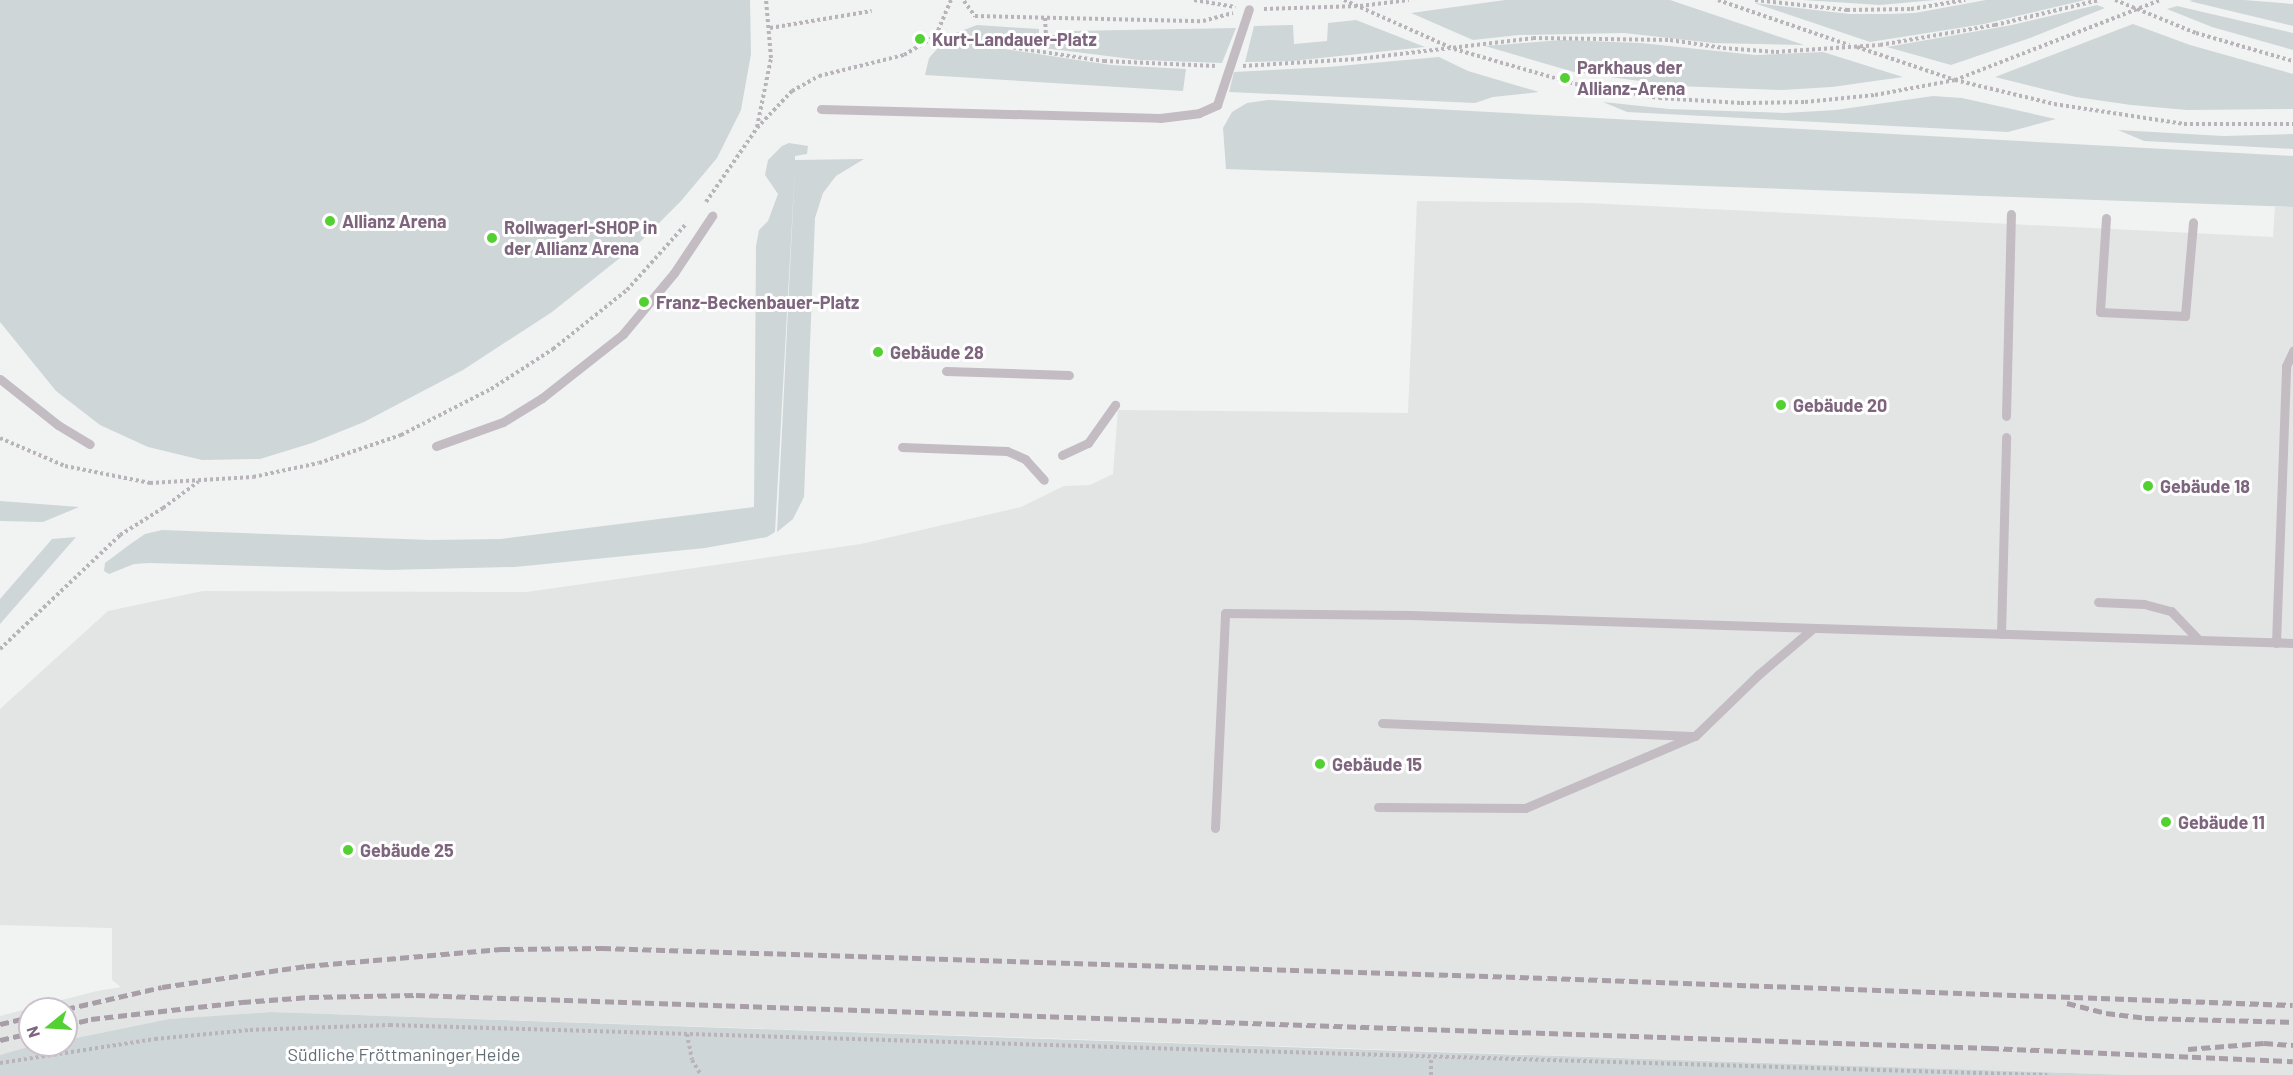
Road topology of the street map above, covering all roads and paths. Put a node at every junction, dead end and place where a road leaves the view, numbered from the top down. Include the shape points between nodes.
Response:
1 (766, 0) edge
2 (952, 0) edge
3 (965, 0) edge
4 (1194, 0) edge
5 (1344, 0) edge
6 (1410, 0) edge
7 (1718, 0) edge
8 (1755, 0) edge
9 (1965, 0) edge
10 (2099, 0) edge
11 (2115, 0) edge
12 (2160, 0) edge
13 (1360, 6) junction
14 (2138, 8) junction
15 (1249, 9) junction
16 (872, 11) dead end
17 (1045, 18) junction
18 (770, 28) junction
19 (936, 36) junction
20 (1064, 37) dead end
21 (1852, 46) junction
22 (1454, 49) junction
23 (2293, 60) edge
24 (1230, 67) junction
25 (1955, 80) junction
26 (821, 109) dead end
27 (2293, 124) edge
28 (757, 128) junction
29 (704, 205) dead end
30 (2011, 214) dead end
31 (712, 216) dead end
32 (2106, 218) dead end
33 (688, 222) dead end
34 (2193, 222) dead end
35 (2293, 351) edge
36 (946, 371) dead end
37 (1069, 375) dead end
38 (0, 379) edge
39 (1115, 405) dead end
40 (2006, 416) dead end
41 (2006, 437) dead end
42 (0, 438) edge
43 (90, 444) dead end
44 (436, 446) dead end
45 (902, 447) dead end
46 (1062, 455) dead end
47 (1044, 480) dead end
48 (198, 482) junction
49 (2098, 602) dead end
50 (1812, 629) junction
51 (2001, 634) junction
52 (2199, 640) junction
53 (2276, 643) junction
54 (2293, 644) edge
55 (0, 650) edge
56 (1382, 723) dead end
57 (1695, 736) junction
58 (1378, 807) dead end
59 (1215, 828) dead end
60 (687, 1034) junction
61 (1431, 1057) junction
62 (0, 1064) edge
63 (701, 1075) edge
64 (1431, 1075) edge
65 (2047, 1075) edge

1 - 18 path
2 - 3 path
2 - 19 path
3 - 17 path via 975,16
4 - 15 path
5 - 13 path
6 - 13 path
7 - 21 path
8 - 9 path via 1846,10 1911,9
10 - 21 path via 1995,25 1880,45
11 - 14 path
12 - 14 path
13 - 15 path
13 - 22 path
14 - 23 path via 2196,33
14 - 25 path
15 - 17 path via 1203,21
15 - 24 lane
16 - 18 path
17 - 20 path via 1046,37
18 - 28 path via 771,58
19 - 24 path via 1104,61
19 - 28 path via 904,55 819,76 792,91
21 - 22 path via 1776,52 1670,40 1572,37 1503,40
21 - 25 path
22 - 24 path
22 - 25 path via 1575,84 1741,103 1875,95
24 - 26 lane via 1217,105 1183,117
25 - 27 path via 2054,104 2184,123
28 - 29 path
30 - 40 lane
31 - 44 lane via 674,273 623,334 542,398 503,422
32 - 34 lane via 2100,312 2185,316
33 - 48 path via 627,290 553,349 491,389 402,435 319,463 253,477
35 - 53 lane via 2286,366
36 - 37 lane
38 - 43 lane via 58,425
39 - 46 lane via 1088,442
41 - 51 lane
42 - 48 path via 65,466 150,483
45 - 47 lane via 1007,451 1026,459
48 - 55 path via 113,542
49 - 52 lane via 2144,604 2171,611
50 - 51 lane
50 - 57 lane
50 - 59 lane via 1411,615 1225,613
51 - 52 lane
52 - 53 lane
53 - 54 lane
56 - 57 lane
57 - 58 lane via 1525,808
60 - 61 path
60 - 62 path via 390,1025 250,1030 155,1039
60 - 63 path via 692,1060
61 - 64 path
61 - 65 path

